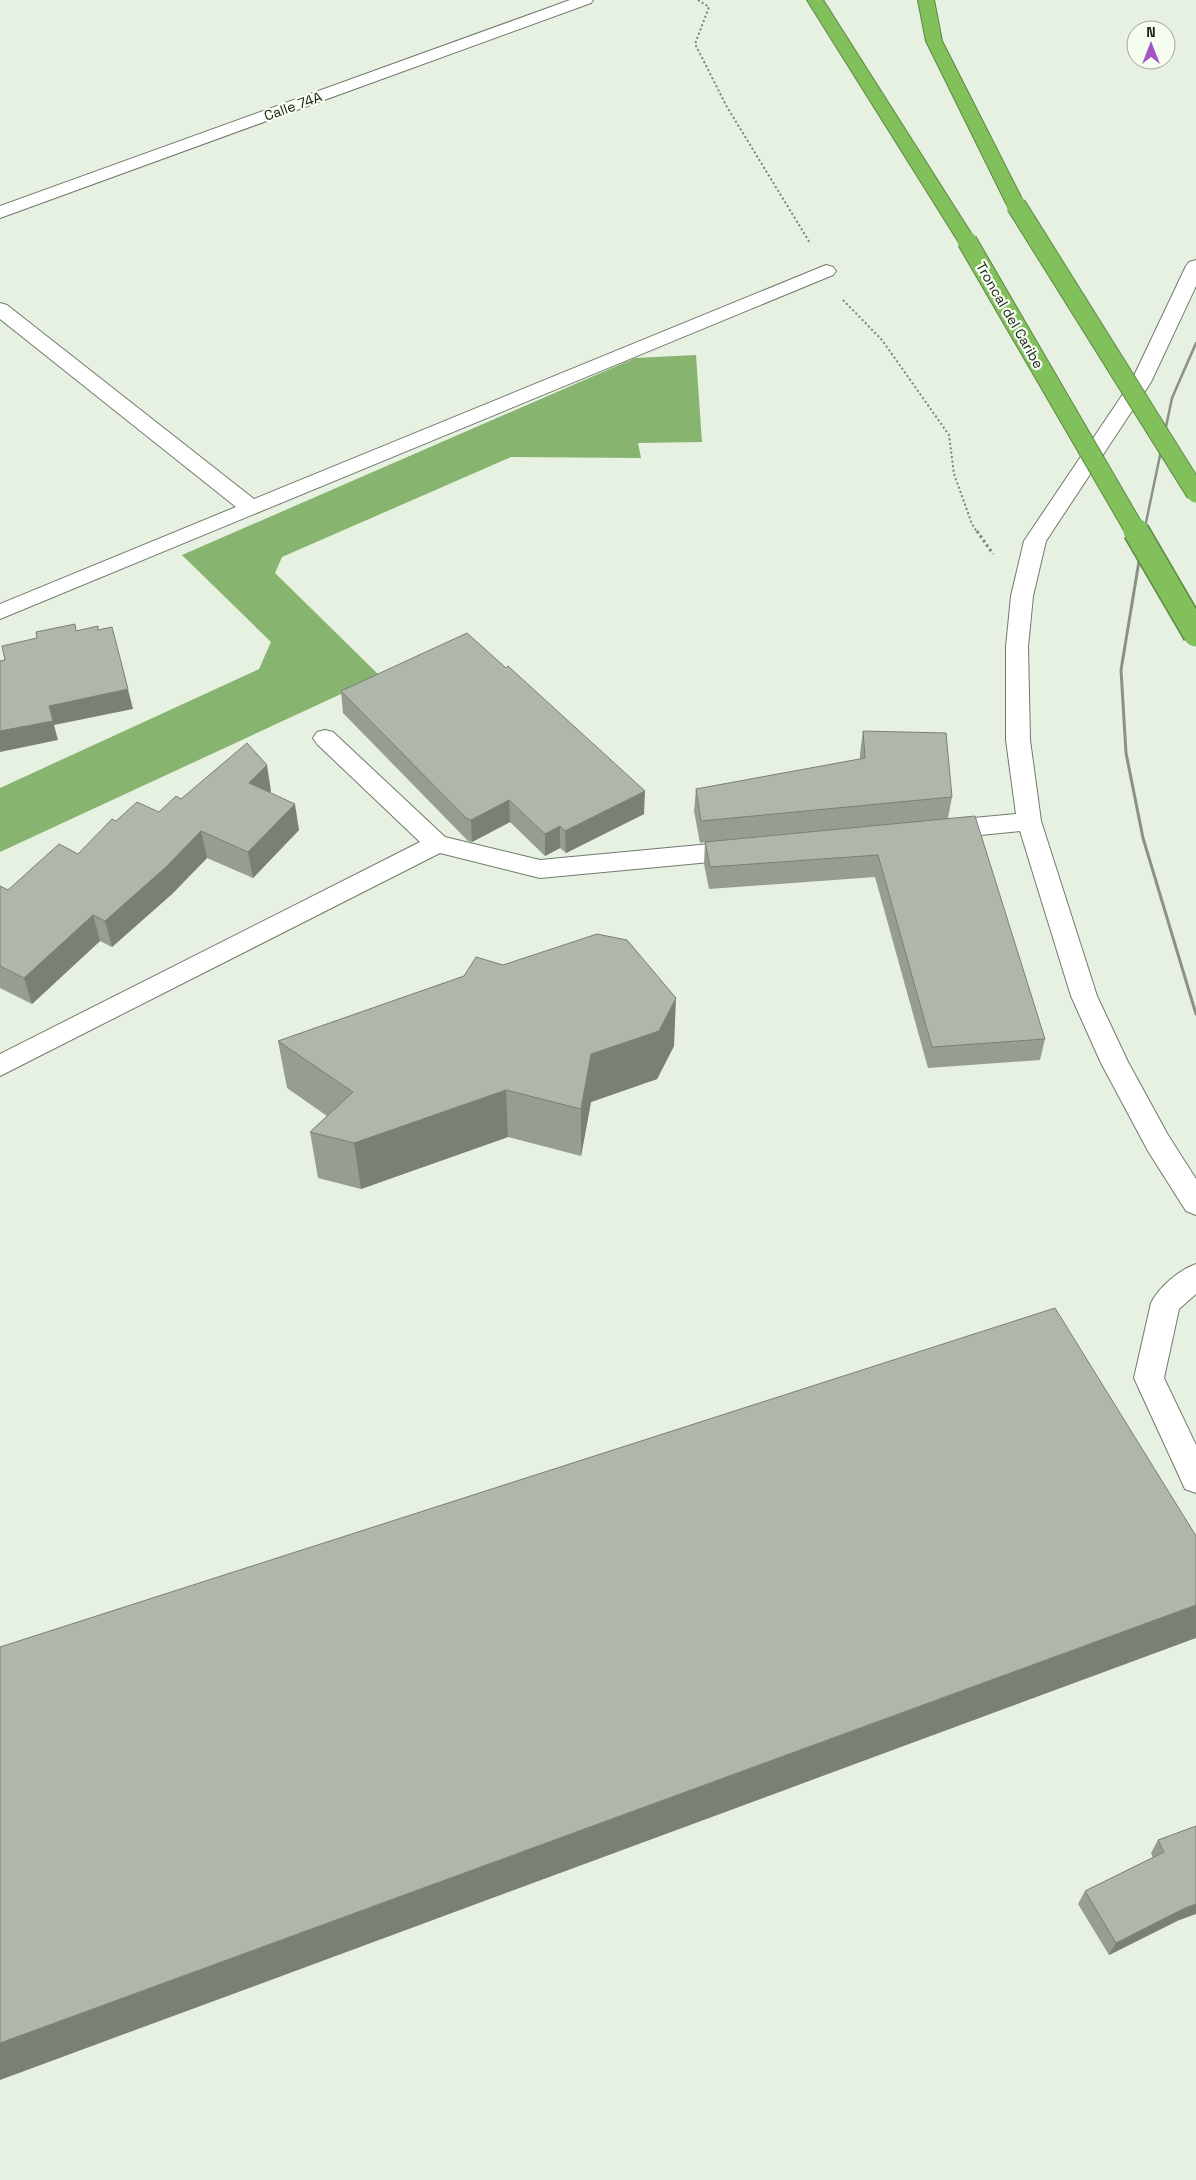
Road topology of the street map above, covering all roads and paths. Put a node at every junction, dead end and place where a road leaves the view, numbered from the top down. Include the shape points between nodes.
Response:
1 (585, 0) edge
2 (815, 0) edge
3 (926, 0) edge
4 (0, 212) edge
5 (1196, 266) edge
6 (826, 271) dead end
7 (0, 308) edge
8 (1196, 492) edge
9 (250, 507) junction
10 (0, 612) edge
11 (1196, 634) edge
12 (325, 738) dead end
13 (1029, 822) junction
14 (922, 832) edge
15 (438, 844) junction
16 (765, 847) edge
17 (0, 1066) edge
18 (1196, 1203) edge
19 (1196, 1276) edge
20 (1196, 1479) edge

1 - 4 street, Calle 74A
2 - 11 highway, Troncal del Caribe, bridge via 967,241
3 - 8 highway, bridge via 934,41 1016,205
5 - 13 street via 1141,382 1035,541 1022,596 1017,647 1018,740
6 - 9 street
7 - 9 street
9 - 10 street
12 - 15 street
13 - 14 street
13 - 18 street via 1084,996 1119,1071 1158,1143
15 - 16 street via 540,869
15 - 17 street
19 - 20 street via 1166,1304 1150,1378

